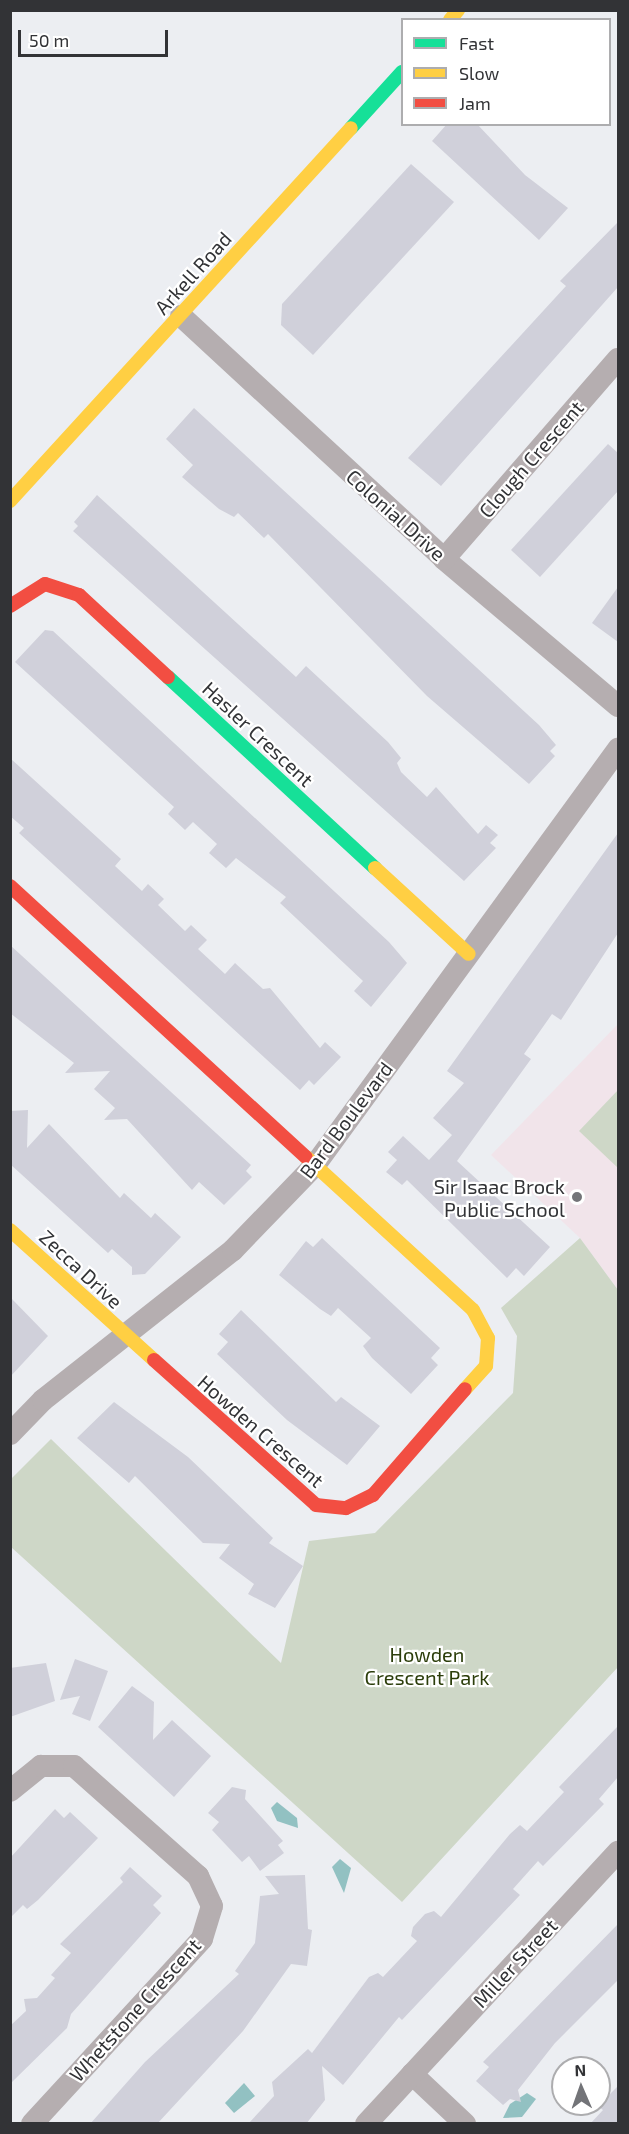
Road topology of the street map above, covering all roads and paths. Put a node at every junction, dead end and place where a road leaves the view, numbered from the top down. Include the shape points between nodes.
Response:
1 (401, 73) edge
2 (181, 316) junction
3 (618, 359) edge
4 (10, 501) edge
5 (444, 560) junction
6 (10, 606) edge
7 (618, 706) edge
8 (618, 749) edge
9 (10, 886) edge
10 (469, 954) junction
11 (315, 1165) junction
12 (10, 1230) edge
13 (125, 1336) junction
14 (10, 1434) edge
15 (10, 1791) edge
16 (618, 1852) edge
17 (412, 2074) junction
18 (32, 2124) edge
19 (366, 2124) edge
20 (465, 2124) edge

1 - 2 street, Arkell Road
2 - 4 street, Arkell Road
2 - 5 street, Colonial Drive
3 - 5 street, Clough Crescent
5 - 7 street, Colonial Drive
6 - 10 street, Hasler Crescent via 45,584 78,596
8 - 10 street, Bard Boulevard
9 - 11 street
10 - 11 street, Bard Boulevard
11 - 13 street, Bard Boulevard via 233,1250
11 - 13 street, Howden Crescent via 473,1310 488,1338 481,1377 373,1496 346,1508 330,1509 301,1496
12 - 13 street, Zecca Drive
13 - 14 street, Bard Boulevard
15 - 18 street, Whetstone Crescent via 41,1766 74,1766 198,1876 212,1906 202,1939
16 - 17 street, Miller Street
17 - 19 street
17 - 20 street

